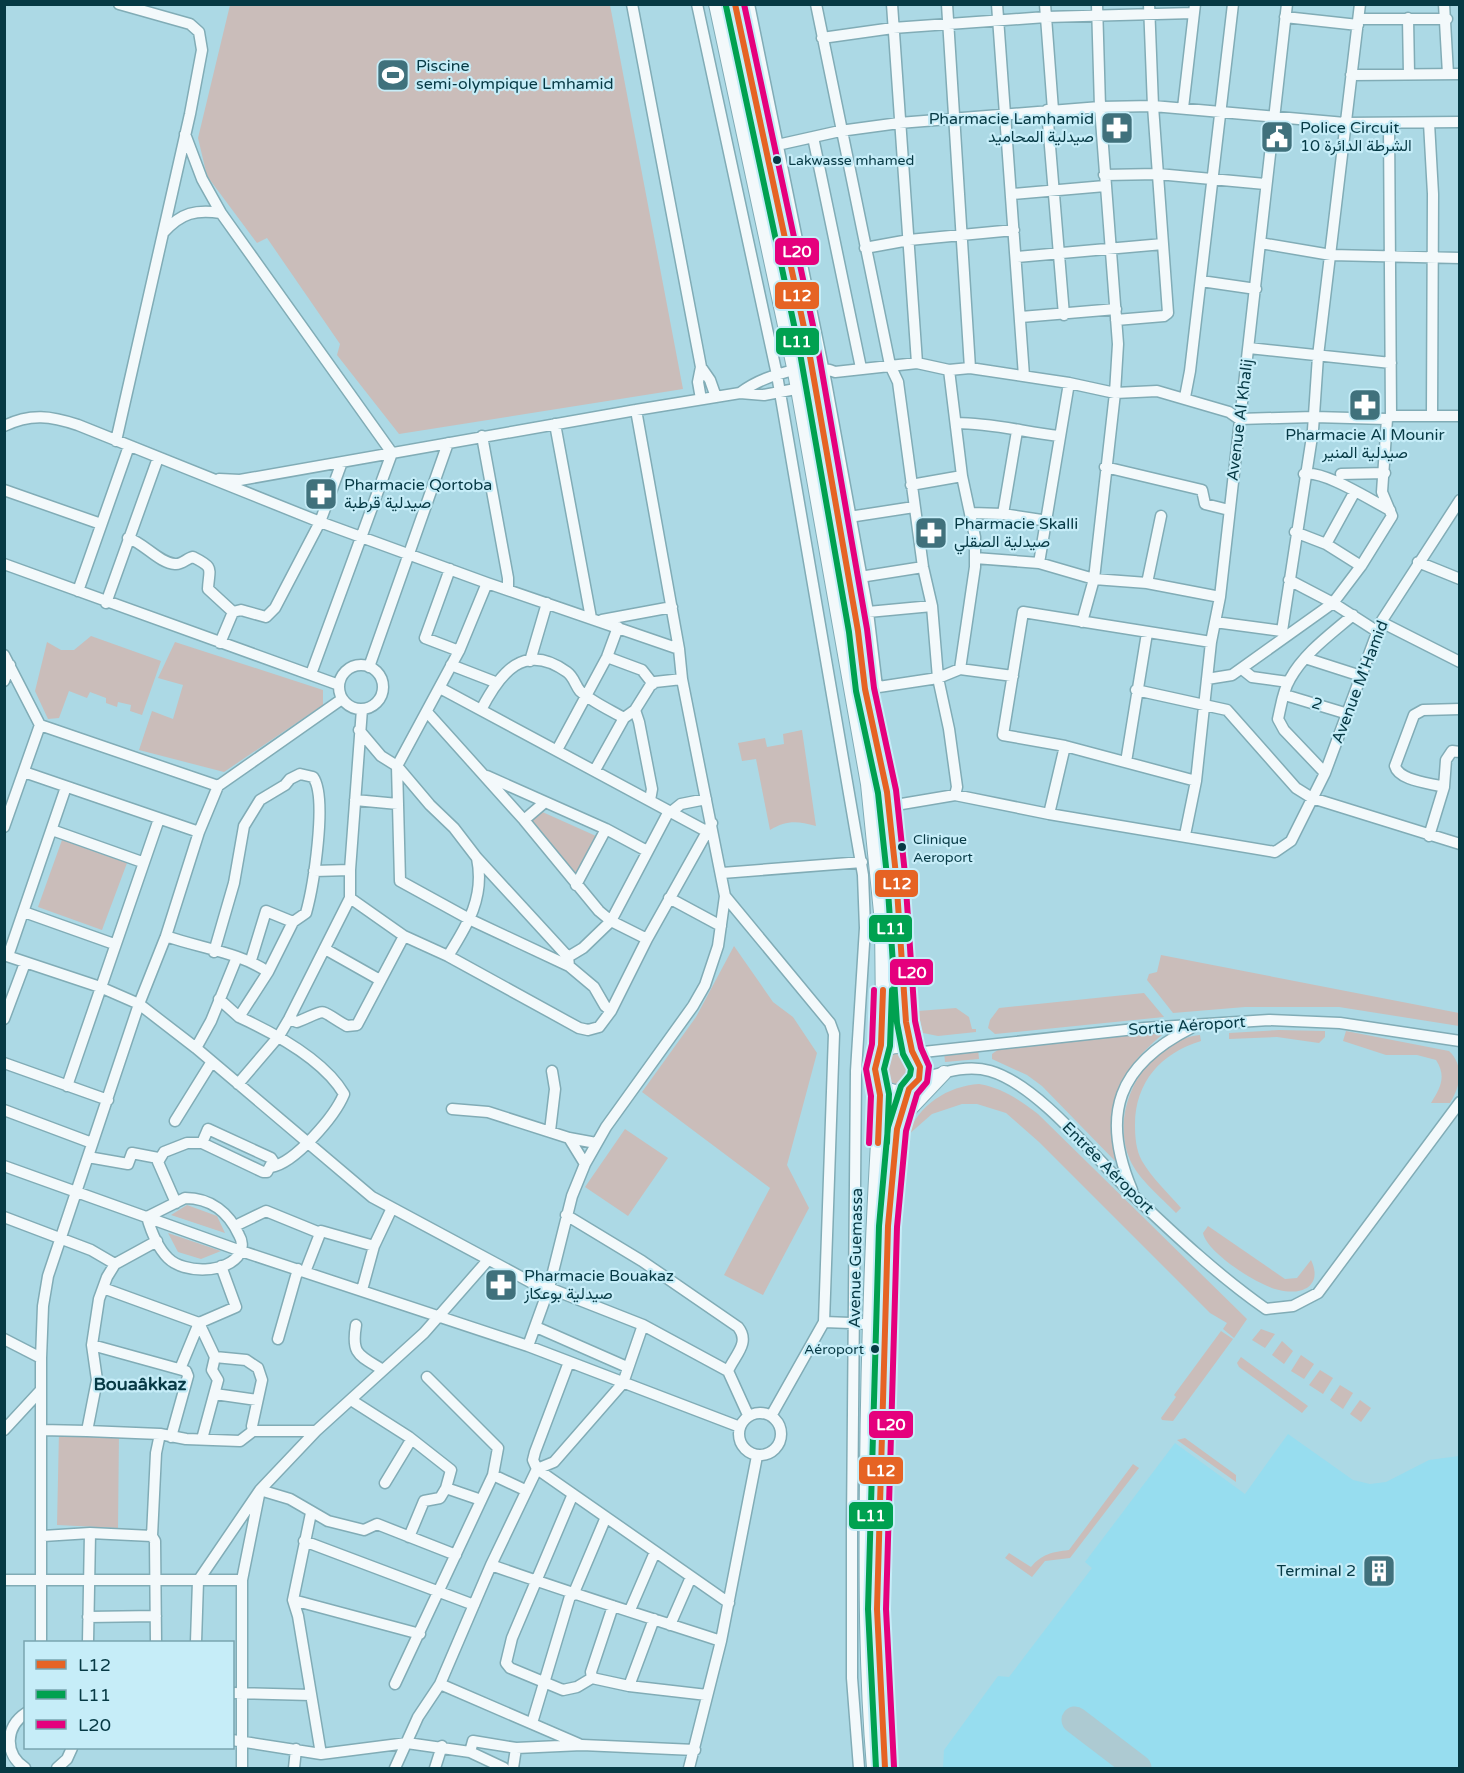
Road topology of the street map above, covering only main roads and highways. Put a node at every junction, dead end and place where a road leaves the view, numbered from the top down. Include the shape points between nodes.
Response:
1 (717, 4) edge
2 (735, 4) edge
3 (913, 1052) junction
4 (879, 1057) junction
5 (944, 1073) road end
6 (879, 1082) junction
7 (909, 1089) junction
8 (898, 1123) junction
9 (877, 1324) junction
10 (874, 1768) edge
11 (885, 1768) edge

1 - 4 main road via 799,389 872,809 883,960
2 - 3 main road via 771,146 820,384 889,806 906,1018
3 - 4 main road via 894,1047
3 - 7 main road via 920,1067 919,1079
4 - 6 main road via 874,1070
5 - 8 main road
6 - 7 main road via 891,1092
6 - 9 main road, Avenue Guemassa
7 - 8 main road, Avenue Guemassa
8 - 9 main road, Avenue Guemassa
9 - 10 main road, Avenue Guemassa via 866,1654
9 - 11 main road, Avenue Guemassa via 878,1609

